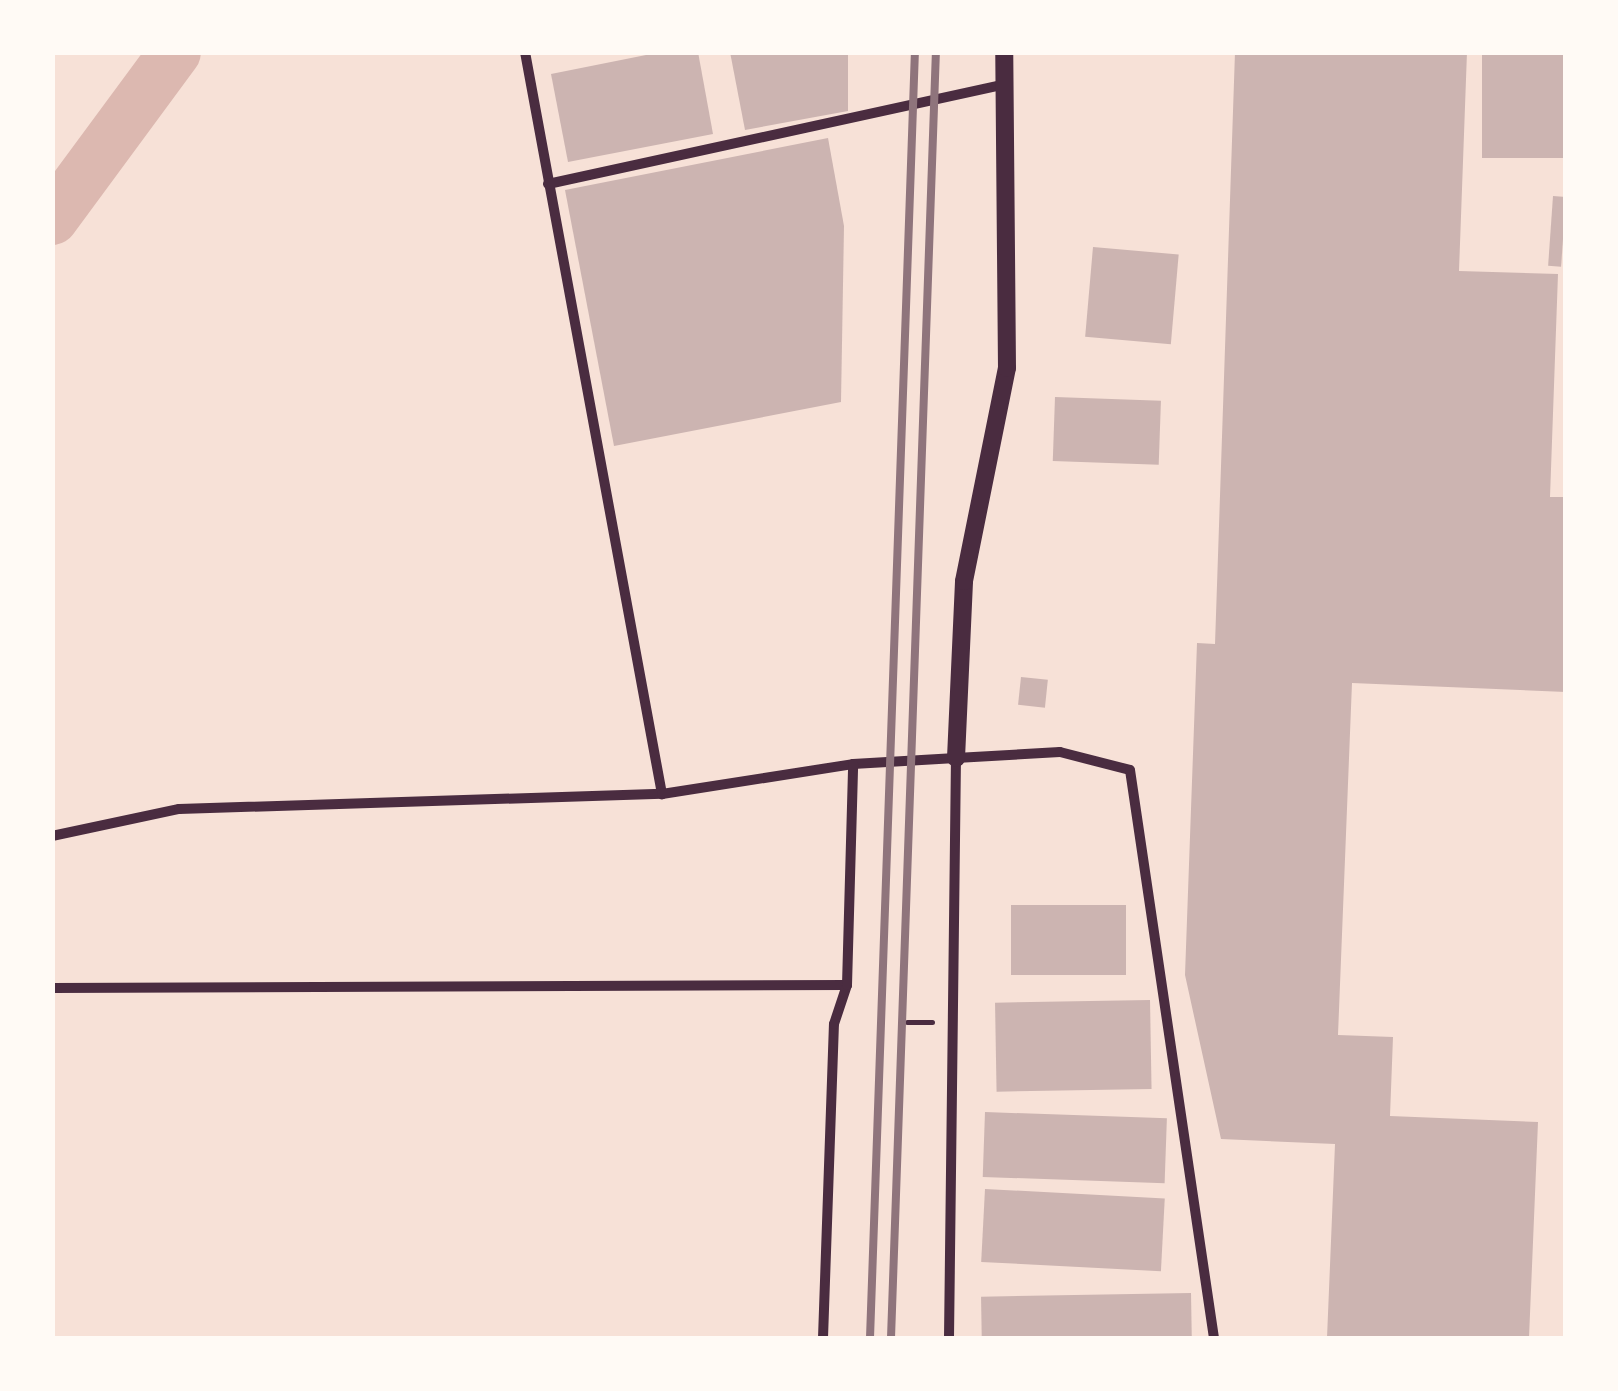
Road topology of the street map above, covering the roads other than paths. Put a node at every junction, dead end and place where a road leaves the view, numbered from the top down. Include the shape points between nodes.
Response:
1 (525, 52) edge
2 (1004, 52) edge
3 (1003, 85) junction
4 (548, 184) junction
5 (956, 758) junction
6 (853, 764) junction
7 (662, 794) junction
8 (52, 836) edge
9 (847, 986) junction
10 (52, 988) edge
11 (823, 1338) edge
12 (950, 1338) edge
13 (1214, 1338) edge

1 - 4 street
2 - 3 street
3 - 4 street
3 - 5 street via 1007,368 964,581
4 - 7 street
5 - 6 street
5 - 12 street
5 - 13 street via 1060,752 1130,770
6 - 7 street
6 - 9 street
7 - 8 street via 179,809
9 - 10 street
9 - 11 street via 834,1024

